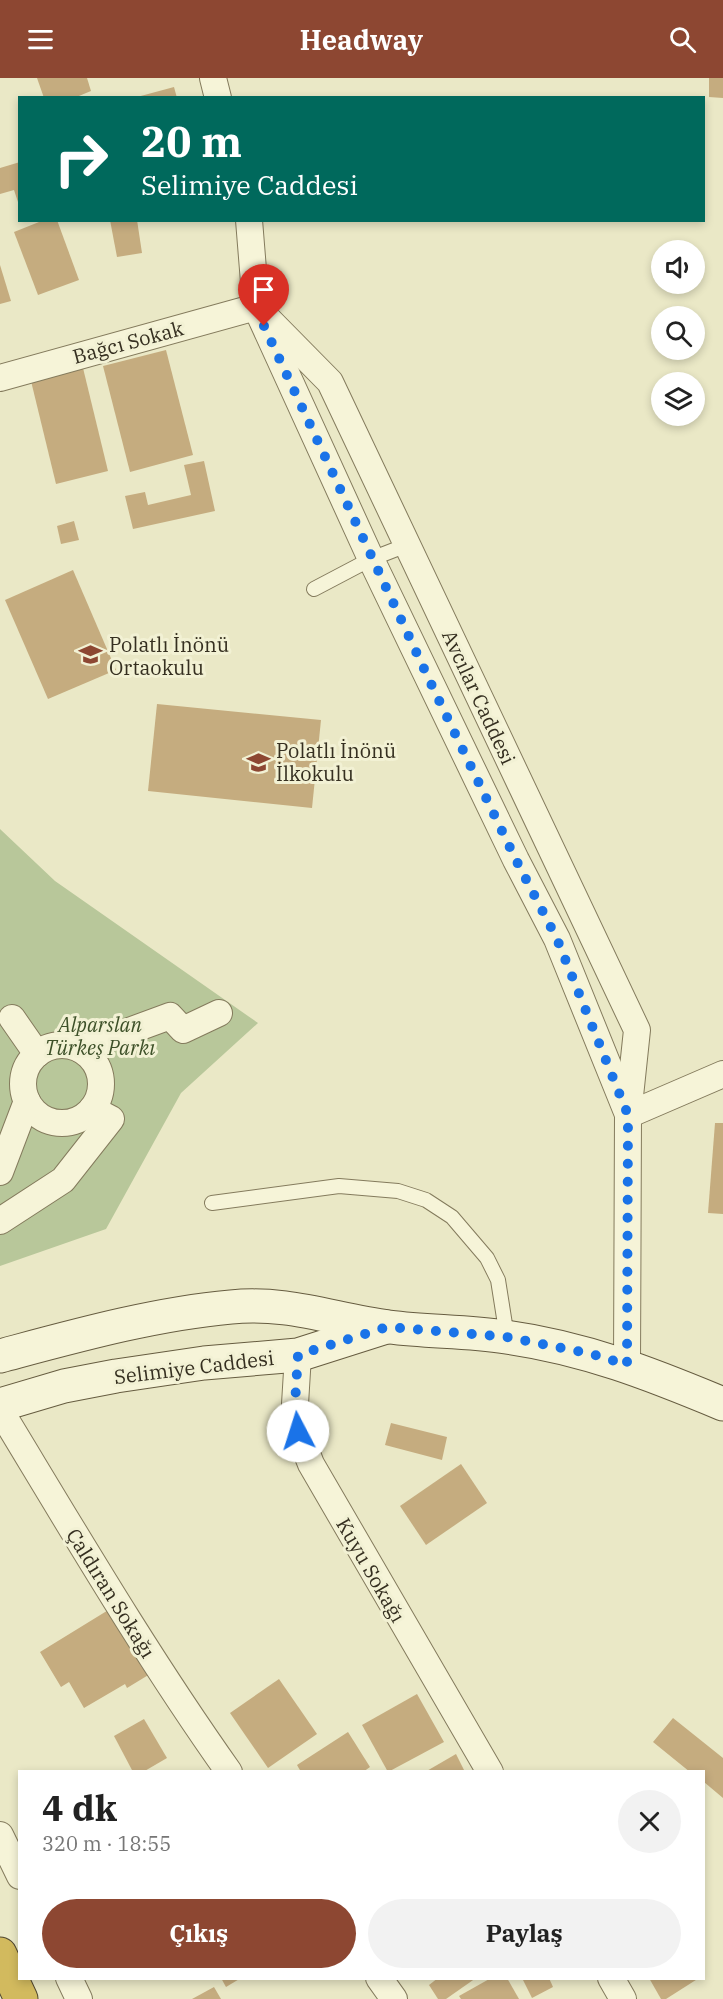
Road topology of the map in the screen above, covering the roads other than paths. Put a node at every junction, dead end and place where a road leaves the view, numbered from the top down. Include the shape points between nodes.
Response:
1 (213, 78) edge
2 (218, 96) edge
3 (249, 222) edge
4 (256, 307) junction
5 (0, 378) edge
6 (407, 545) junction
7 (371, 559) junction
8 (314, 589) dead end
9 (219, 1013) dead end
10 (12, 1018) dead end
11 (80, 1049) junction
12 (37, 1054) junction
13 (723, 1074) edge
14 (27, 1101) junction
15 (92, 1109) junction
16 (628, 1115) junction
17 (0, 1172) edge
18 (212, 1203) dead end
19 (0, 1221) edge
20 (387, 1327) junction
21 (507, 1337) junction
22 (298, 1355) junction
23 (0, 1356) edge
24 (627, 1365) junction
25 (723, 1404) edge
26 (0, 1407) edge
27 (228, 1770) edge
28 (489, 1770) edge
29 (0, 1835) edge
30 (18, 1872) edge
31 (0, 1954) edge
32 (70, 1980) edge
33 (380, 1980) edge
34 (612, 1980) edge
35 (21, 1999) edge
36 (79, 1999) edge
37 (394, 1999) edge
38 (623, 1999) edge

1 - 2 street
3 - 4 street, Avcılar Caddesi
4 - 5 street, Bağcı Sokak
4 - 6 street, Avcılar Caddesi via 330,382
4 - 7 street, Avcılar Caddesi
6 - 7 lane
6 - 16 street, Avcılar Caddesi via 637,1030
7 - 8 lane
7 - 16 street, Avcılar Caddesi via 557,939
9 - 11 street via 183,1030 170,1016
10 - 12 street
11 - 12 street via 60,1044
11 - 15 street via 94,1061 99,1072 101,1086
12 - 14 street via 28,1063 24,1076
13 - 16 street
14 - 15 street via 44,1119 57,1123 82,1118
14 - 17 street
15 - 19 street via 111,1119 63,1180
16 - 24 street, Avcılar Caddesi
18 - 21 lane via 339,1186 398,1191 426,1200 452,1217 487,1258 498,1280
20 - 21 street, Selimiye Caddesi
20 - 22 street, Selimiye Caddesi
20 - 23 street, Selimiye Caddesi via 307,1310 232,1306 74,1336
21 - 24 street, Selimiye Caddesi
22 - 26 street, Selimiye Caddesi via 116,1376 64,1386
22 - 28 street, Kuyu Sokağı via 298,1431 311,1464
24 - 25 street, Selimiye Caddesi
26 - 27 street, Çaldıran Sokağı via 137,1636
29 - 30 street
31 - 35 highway
32 - 36 street
33 - 37 street
34 - 38 street

